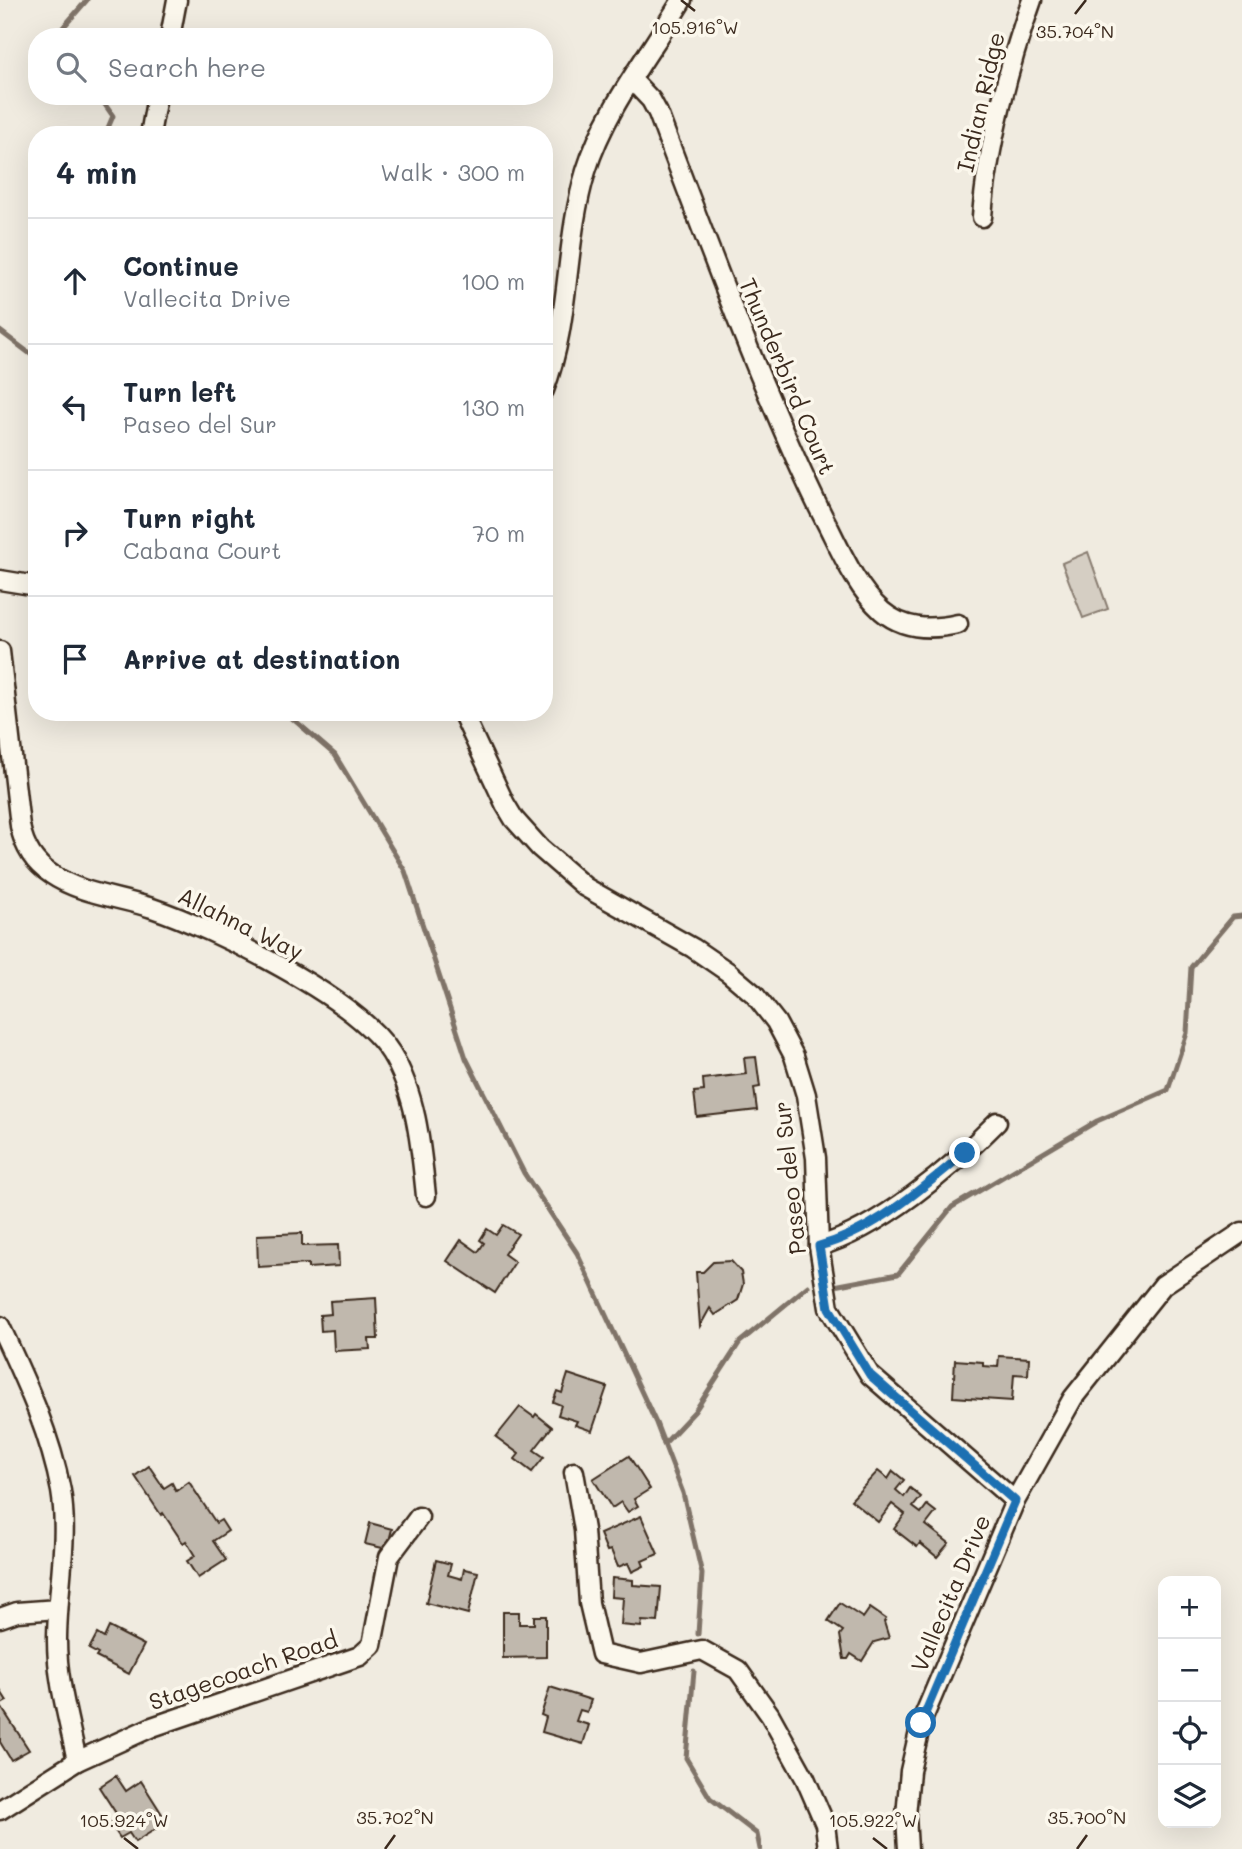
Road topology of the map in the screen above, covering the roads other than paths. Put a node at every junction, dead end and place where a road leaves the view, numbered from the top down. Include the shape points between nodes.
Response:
1 (177, 0) edge
2 (682, 0) edge
3 (1032, 0) edge
4 (172, 28) edge
5 (632, 80) junction
6 (155, 105) edge
7 (152, 126) edge
8 (982, 217) dead end
9 (553, 362) edge
10 (0, 580) edge
11 (28, 585) edge
12 (958, 624) dead end
13 (0, 651) edge
14 (466, 721) edge
15 (997, 1122) dead end
16 (426, 1196) dead end
17 (1242, 1232) edge
18 (819, 1246) junction
19 (0, 1326) edge
20 (574, 1472) dead end
21 (1015, 1501) junction
22 (419, 1517) dead end
23 (58, 1609) junction
24 (0, 1618) edge
25 (76, 1761) junction
26 (0, 1810) edge
27 (828, 1849) edge
28 (908, 1849) edge

1 - 4 street
2 - 5 street
3 - 8 street, Indian Ridge via 1002,104
5 - 9 street via 607,121 586,170
5 - 12 street, Thunderbird Court via 658,113 797,465 860,583 894,620 925,628
6 - 7 street
10 - 11 street
13 - 16 street, Allahna Way via 20,827 36,861 68,883 169,914 226,938 319,991 372,1028 392,1055 407,1091 419,1132
14 - 18 street, Paseo del Sur via 505,804 540,848 585,887 728,972 754,994 776,1022 794,1056 806,1095 816,1158
15 - 18 street via 885,1215
17 - 21 street, Vallecita Drive via 1163,1284 1073,1398
18 - 21 street, Paseo del Sur via 829,1308 870,1375
19 - 23 street via 40,1414 61,1491
20 - 27 street via 589,1603 601,1654 641,1663 702,1650 738,1670 805,1778 825,1824
21 - 28 street, Vallecita Drive via 921,1723 910,1770
22 - 25 street, Stagecoach Road via 389,1557 372,1645 359,1656 152,1727
23 - 24 street
23 - 25 street via 61,1682
25 - 26 street, Stagecoach Road

